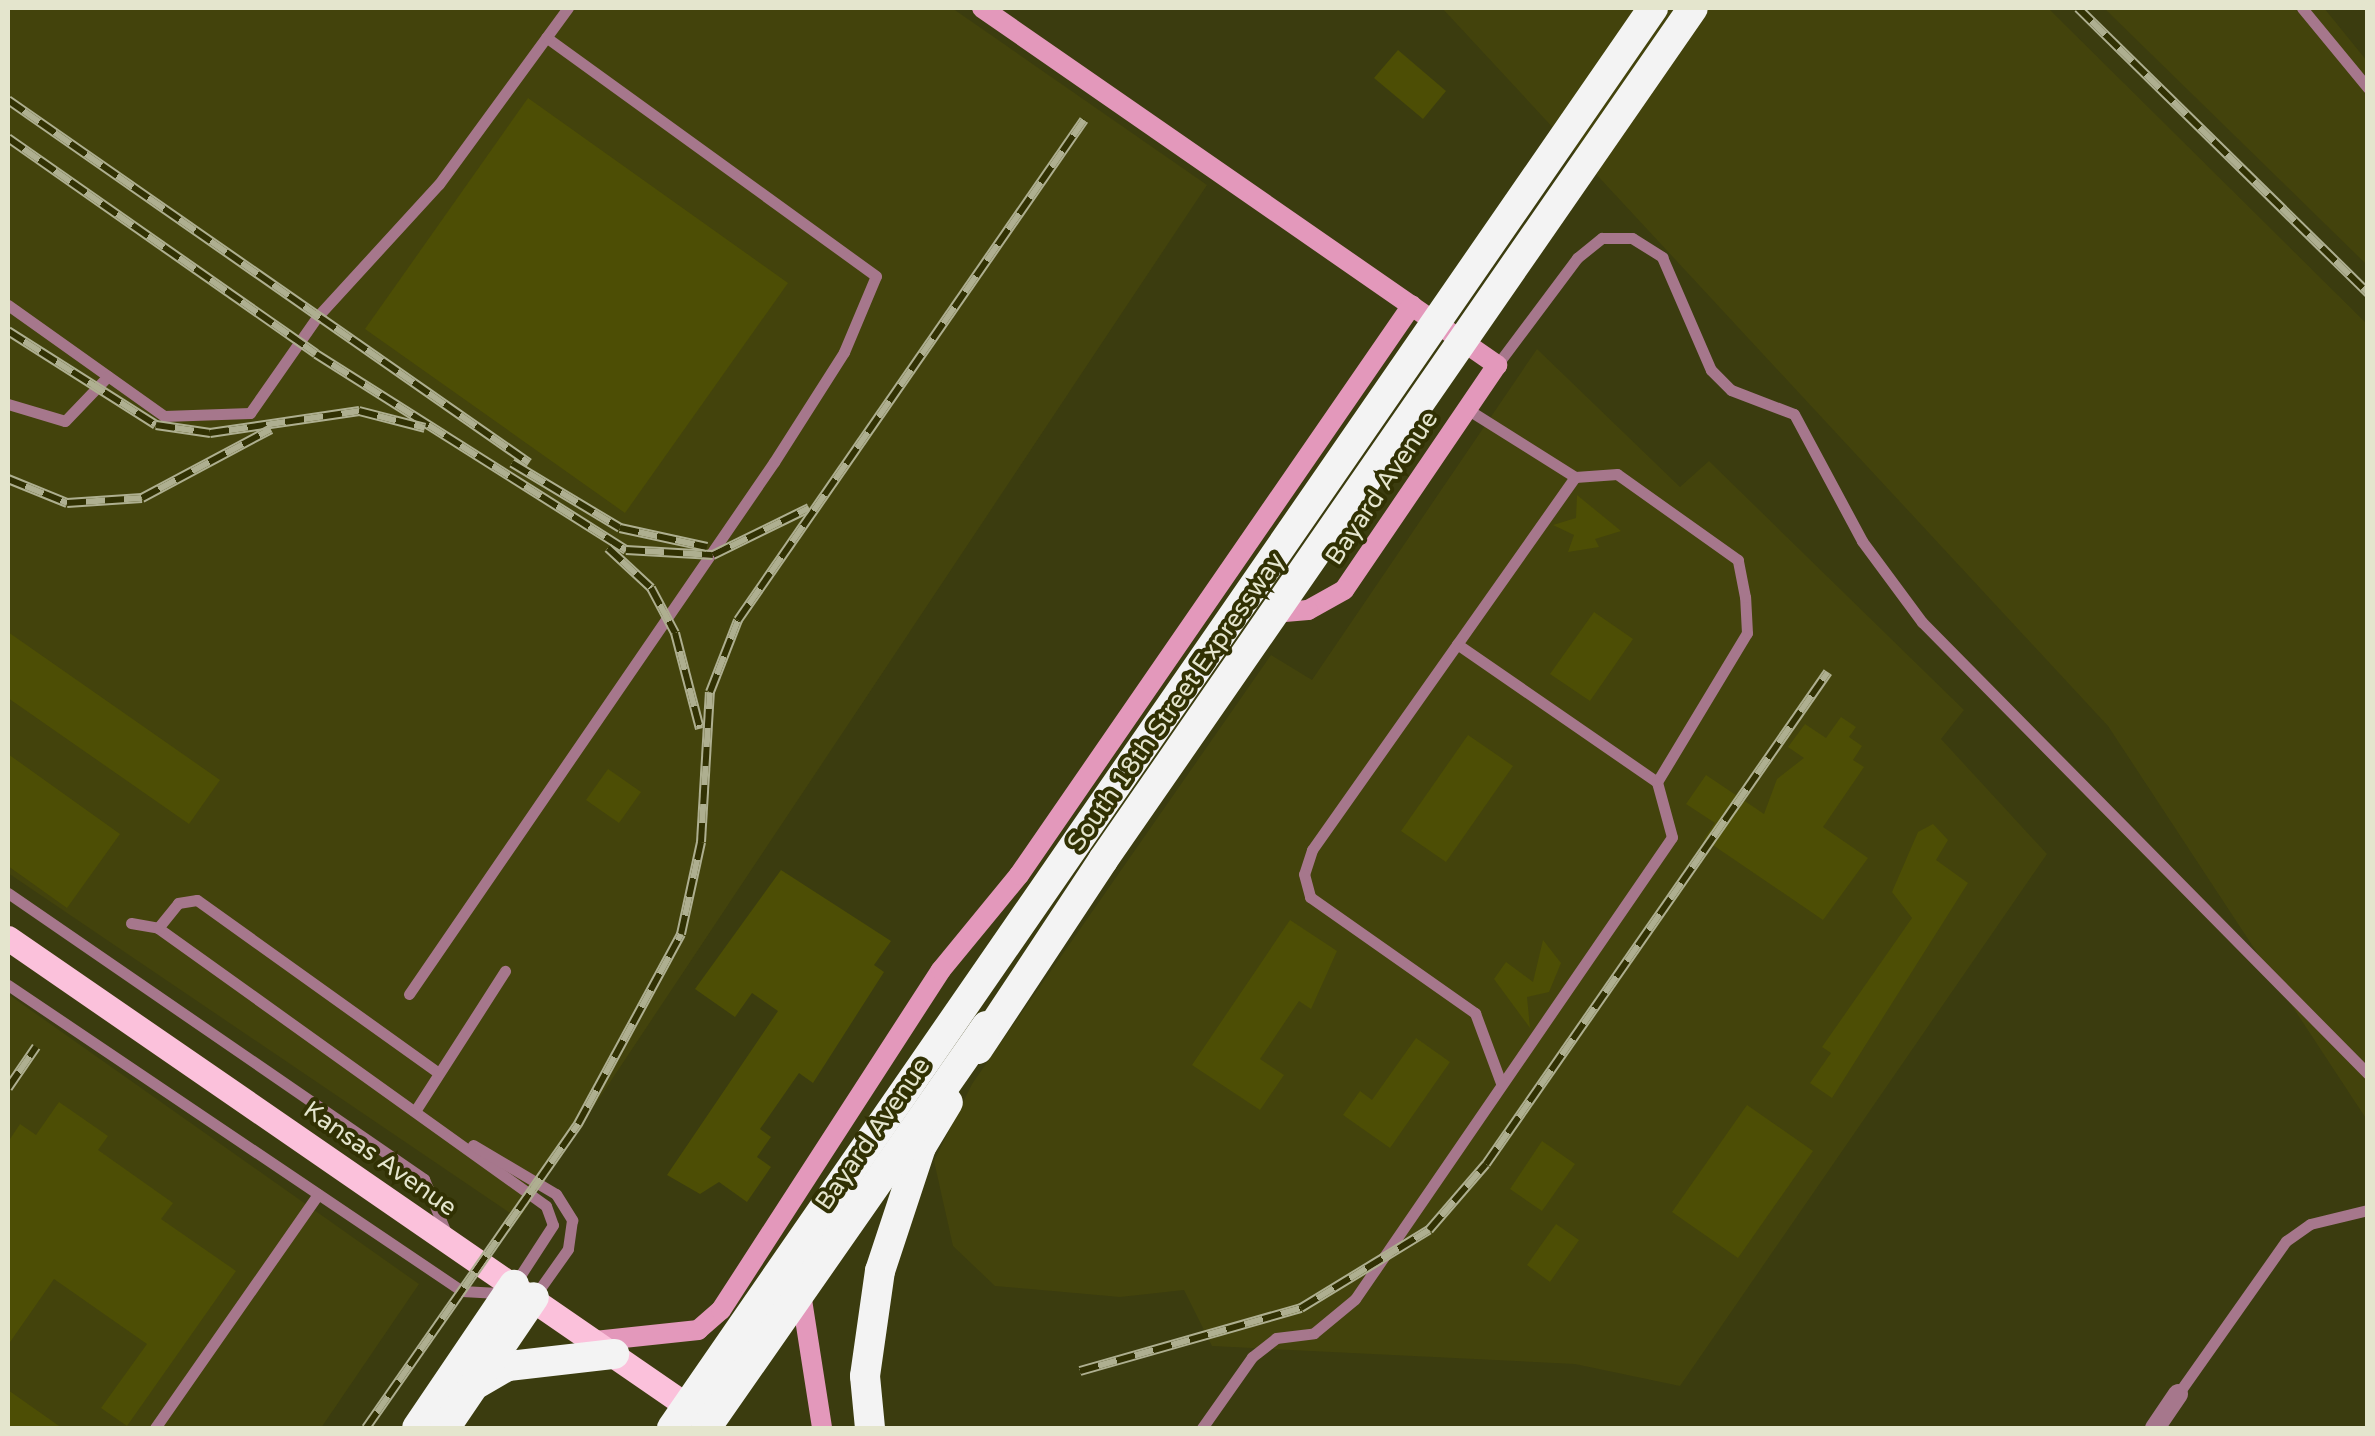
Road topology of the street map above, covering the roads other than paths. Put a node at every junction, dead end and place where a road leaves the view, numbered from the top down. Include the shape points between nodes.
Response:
1 (568, 8) edge
2 (982, 8) edge
3 (1653, 8) edge
4 (1694, 8) edge
5 (2302, 8) edge
6 (546, 38) junction
7 (2368, 88) edge
8 (8, 305) edge
9 (1412, 305) junction
10 (1496, 364) junction
11 (108, 376) junction
12 (8, 404) edge
13 (1466, 409) junction
14 (1575, 476) junction
15 (1457, 644) junction
16 (1657, 782) junction
17 (8, 893) edge
18 (132, 923) dead end
19 (158, 928) junction
20 (8, 938) edge
21 (505, 971) dead end
22 (8, 984) edge
23 (409, 994) dead end
24 (986, 1026) junction
25 (439, 1073) junction
26 (2368, 1074) edge
27 (1501, 1083) junction
28 (417, 1108) junction
29 (469, 1144) junction
30 (318, 1194) junction
31 (2368, 1210) edge
32 (452, 1246) junction
33 (524, 1291) junction
34 (605, 1348) junction
35 (476, 1384) junction
36 (2178, 1394) joint
37 (155, 1428) edge
38 (416, 1428) edge
39 (445, 1428) edge
40 (672, 1428) edge
41 (706, 1428) edge
42 (718, 1428) edge
43 (822, 1428) edge
44 (870, 1428) edge
45 (1202, 1428) edge
46 (2155, 1428) edge

1 - 6 lane
2 - 9 street
3 - 40 highway, South 18th Street Expressway, bridge
4 - 24 highway, South 18th Street Expressway, bridge
5 - 7 lane
6 - 11 lane via 439,184 317,317 250,412 164,416
6 - 23 lane via 876,276 844,352 774,462
8 - 11 lane
9 - 10 street
9 - 34 street via 1020,875 942,970 720,1310 698,1330
10 - 13 street, Bayard Avenue
10 - 26 lane via 1602,238 1632,238 1662,258 1711,370 1731,390 1794,414 1862,540 1922,622
11 - 12 lane via 65,421
13 - 14 lane
13 - 43 street, Bayard Avenue via 1344,590 1308,610 1271,612 799,1282
14 - 15 lane
14 - 16 lane via 1617,474 1738,560 1747,632
15 - 16 lane
15 - 27 lane via 1304,874 1310,897 1475,1013
16 - 27 lane via 1672,837
17 - 32 lane via 424,1179
18 - 19 lane
19 - 25 lane via 178,903 197,900
19 - 28 lane
20 - 32 main road, Kansas Avenue
21 - 25 lane
22 - 30 lane
24 - 41 highway, South 18th Street Expressway, bridge
24 - 44 highway, bridge via 921,1147 869,1336
25 - 28 lane
27 - 45 lane via 1355,1298 1314,1333 1276,1338 1252,1357
28 - 29 lane
29 - 33 lane via 552,1216
29 - 33 lane via 496,1152 566,1206 568,1250
30 - 33 lane via 462,1291 490,1297
30 - 37 lane
31 - 36 lane via 2286,1242
32 - 33 main road, Kansas Avenue
33 - 34 main road, Kansas Avenue
33 - 35 highway
33 - 38 highway
34 - 35 highway via 508,1366
34 - 42 main road, Kansas Avenue
35 - 39 highway
36 - 46 street

